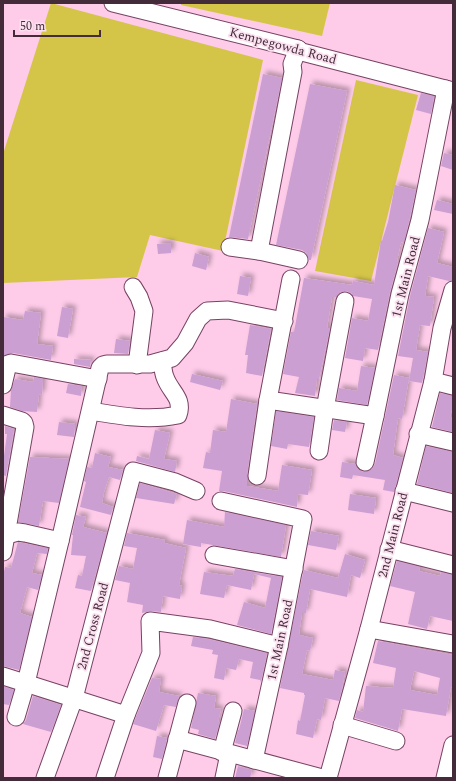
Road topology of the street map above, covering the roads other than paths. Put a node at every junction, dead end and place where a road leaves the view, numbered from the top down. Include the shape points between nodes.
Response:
1 (113, 3) edge
2 (171, 10) edge
3 (300, 50) junction
4 (450, 90) edge
5 (230, 247) dead end
6 (259, 251) junction
7 (299, 260) dead end
8 (291, 279) dead end
9 (133, 287) dead end
10 (453, 290) edge
11 (345, 301) dead end
12 (284, 321) junction
13 (448, 330) edge
14 (162, 361) junction
15 (137, 365) junction
16 (98, 379) junction
17 (433, 381) junction
18 (3, 385) edge
19 (453, 386) edge
20 (268, 400) junction
21 (325, 409) junction
22 (91, 411) junction
23 (3, 415) edge
24 (375, 416) junction
25 (418, 434) junction
26 (453, 442) edge
27 (319, 452) dead end
28 (365, 462) dead end
29 (257, 476) dead end
30 (196, 491) dead end
31 (404, 491) junction
32 (221, 501) dead end
33 (453, 503) edge
34 (5, 536) edge
35 (60, 541) junction
36 (389, 549) junction
37 (3, 552) edge
38 (214, 554) dead end
39 (453, 565) edge
40 (294, 569) junction
41 (369, 629) junction
42 (453, 644) edge
43 (279, 646) junction
44 (3, 676) edge
45 (26, 683) junction
46 (74, 698) junction
47 (187, 703) dead end
48 (233, 711) dead end
49 (126, 715) junction
50 (16, 717) dead end
51 (342, 725) junction
52 (177, 740) junction
53 (396, 741) dead end
54 (453, 745) edge
55 (226, 753) junction
56 (254, 760) junction
57 (45, 778) edge
58 (106, 778) edge
59 (167, 778) edge
60 (224, 778) edge
61 (322, 778) edge
62 (328, 778) edge
63 (445, 778) edge

1 - 2 street, Kempegowda Road
2 - 3 street, Kempegowda Road
3 - 4 street, Kempegowda Road
3 - 6 street via 298,66 293,72
4 - 24 street, 1st Main Road via 400,294
5 - 6 street
6 - 7 street
8 - 12 street
9 - 15 street via 144,311
10 - 13 street, 2nd Main Road
11 - 21 street
12 - 14 street via 228,310 207,311 198,319 185,343 172,358
12 - 20 street
13 - 17 street, 2nd Main Road
14 - 15 street
14 - 22 street via 165,378 180,407 178,415 162,419 139,418
15 - 16 street via 103,365
16 - 18 street via 8,364
16 - 22 street
17 - 19 street
17 - 25 street, 2nd Main Road
20 - 21 street
20 - 29 street
21 - 24 street
21 - 27 street
22 - 35 street
23 - 34 street via 22,421 25,427
24 - 28 street, 1st Main Road
25 - 26 street
25 - 31 street, 2nd Main Road
30 - 46 street, 2nd Cross Road via 175,482 133,471
31 - 33 street
31 - 36 street, 2nd Main Road
32 - 40 street, 1st Main Road via 303,519
34 - 35 street via 18,532
34 - 37 street
35 - 45 street
36 - 39 street
36 - 41 street, 2nd Main Road
38 - 40 street
40 - 43 street, 1st Main Road
41 - 42 street
41 - 51 street, 2nd Main Road
43 - 49 street via 210,629 150,621 151,653
43 - 56 street, 1st Main Road
44 - 45 street
45 - 46 street
45 - 50 street
46 - 49 street
46 - 57 street, 2nd Cross Road
47 - 52 street
48 - 55 street
49 - 58 street
51 - 53 street
51 - 62 street, 2nd Main Road
52 - 55 street
52 - 59 street
54 - 63 street
55 - 56 street
55 - 60 street
56 - 61 street

